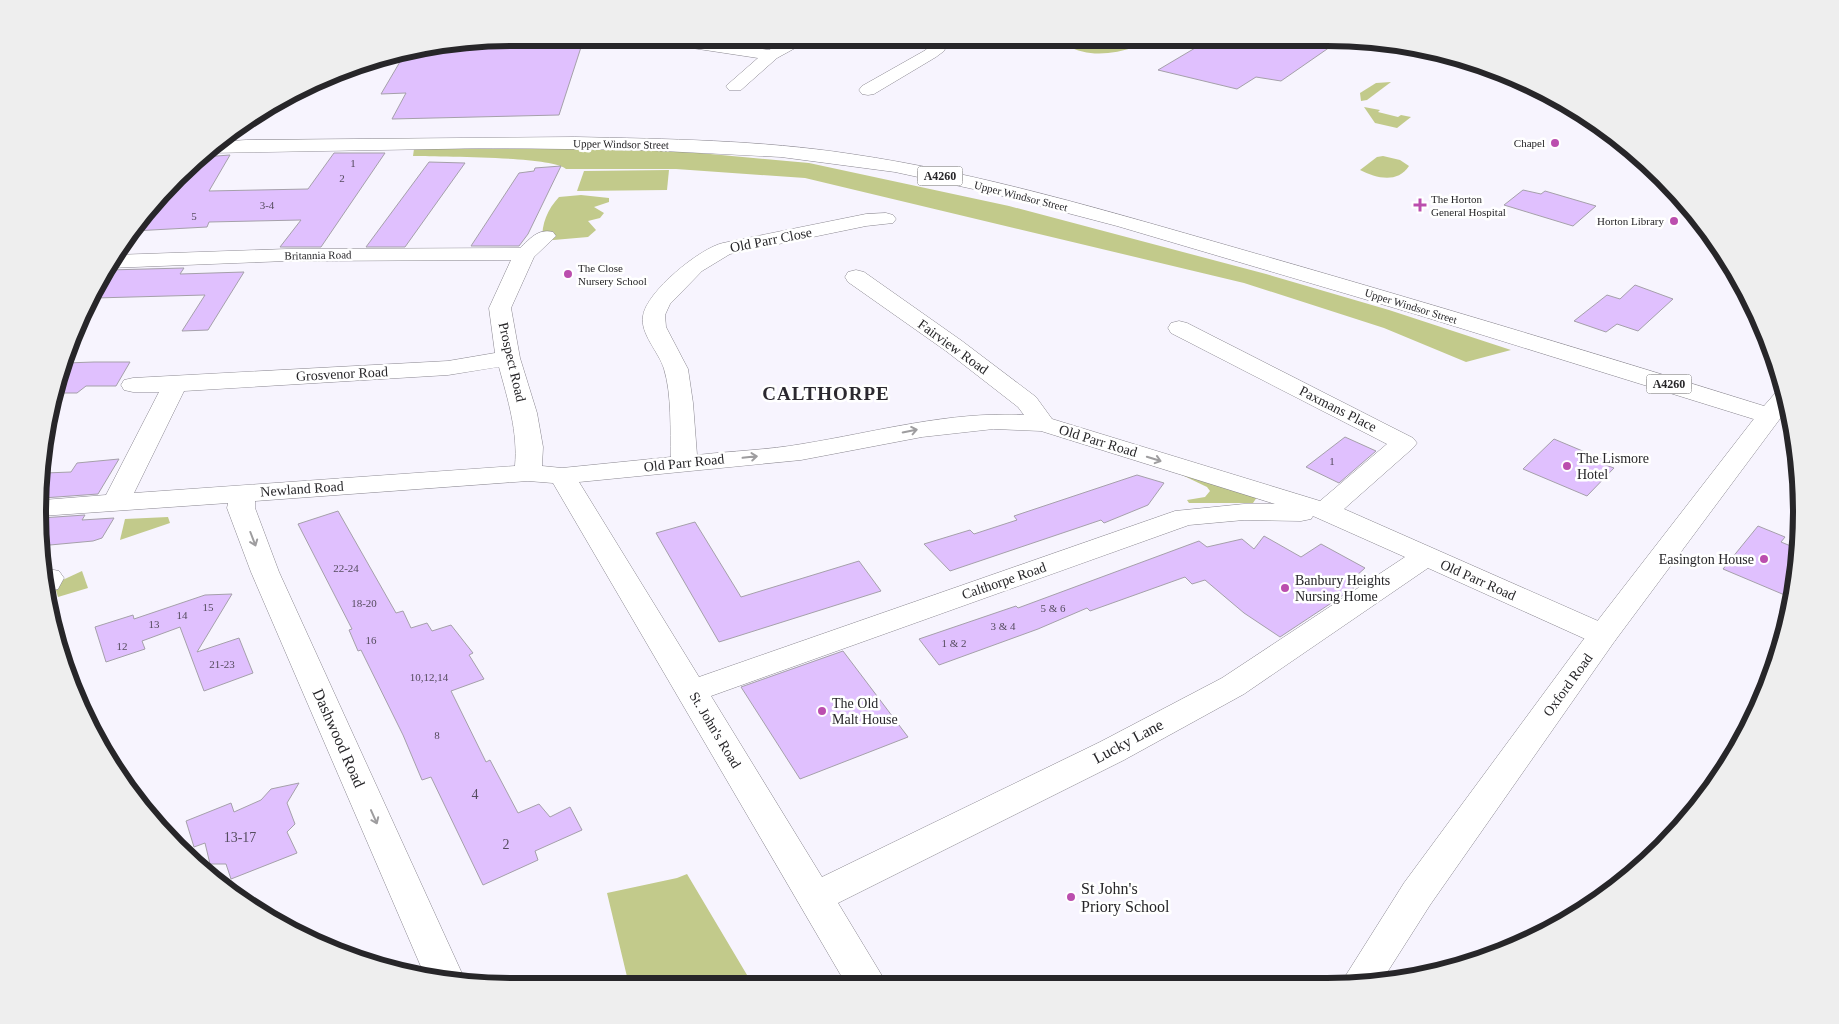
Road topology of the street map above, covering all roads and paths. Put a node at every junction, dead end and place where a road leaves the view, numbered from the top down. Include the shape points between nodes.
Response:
1 (702, 46) edge
2 (788, 46) edge
3 (939, 46) edge
4 (766, 59) junction
5 (735, 86) dead end
6 (868, 90) dead end
7 (226, 143) edge
8 (246, 146) junction
9 (222, 147) edge
10 (886, 219) dead end
11 (546, 236) dead end
12 (524, 254) junction
13 (120, 262) edge
14 (860, 287) dead end
15 (1179, 328) dead end
16 (508, 358) junction
17 (175, 384) junction
18 (133, 385) dead end
19 (1780, 403) edge
20 (1769, 416) junction
21 (1043, 424) junction
22 (684, 463) junction
23 (528, 473) junction
24 (562, 476) junction
25 (242, 493) junction
26 (116, 502) junction
27 (46, 508) edge
28 (1324, 511) junction
29 (1425, 556) junction
30 (1603, 635) junction
31 (691, 691) junction
32 (815, 898) junction
33 (443, 973) edge
34 (1364, 976) edge
35 (863, 978) edge

1 - 4 street
2 - 4 street
3 - 6 street
4 - 5 street
7 - 8 street, Upper Windsor Street / A4260
8 - 9 street, Upper Windsor Street / A4260
8 - 20 street, Upper Windsor Street / A4260 via 667,144 805,153 902,168 1004,190 1216,248
10 - 22 street, Old Parr Close via 851,215 723,249 694,266 660,302 654,315 655,326 676,369
11 - 12 street, Prospect Road
12 - 13 street, Britannia Road via 287,255
12 - 16 street, Prospect Road via 500,308
14 - 21 street, Fairview Road via 954,346 1027,402
15 - 28 street, Paxmans Place via 1404,443
16 - 17 street, Grosvenor Road via 448,368
16 - 23 street, Prospect Road via 530,447
17 - 18 street, Grosvenor Road
17 - 26 street
19 - 20 street, Oxford Road
20 - 30 street, Oxford Road
22 -> 21 street, Old Parr Road via 801,452 922,428 994,421
21 -> 28 street, Old Parr Road
22 - 24 street, Old Parr Road
23 - 24 street, Newland Road
23 - 25 street, Newland Road
24 - 31 street, St. John's Road
25 - 26 street, Newland Road
25 -> 33 street, Dashwood Road via 241,508 265,572
26 - 27 street, Newland Road
28 - 29 street, Old Parr Road
28 - 31 street, Calthorpe Road via 1185,517
29 - 30 street, Old Parr Road
29 - 32 street, Lucky Lane via 1232,686 1112,751
30 - 34 street, Oxford Road via 1417,894
31 - 32 street, St. John's Road
32 - 35 street, St. John's Road

